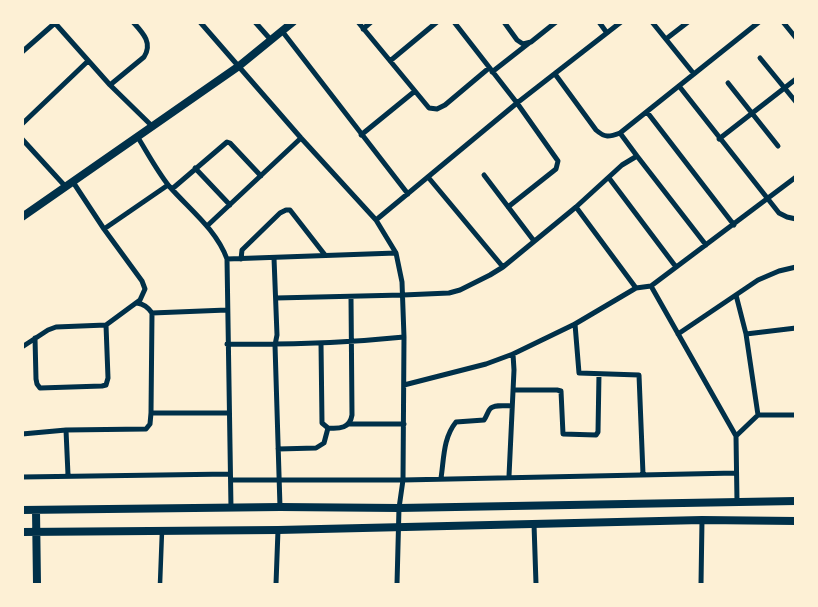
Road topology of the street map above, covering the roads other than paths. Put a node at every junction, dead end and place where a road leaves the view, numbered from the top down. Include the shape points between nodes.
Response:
1 (133, 22) edge
2 (200, 22) edge
3 (255, 22) edge
4 (293, 22) edge
5 (358, 22) edge
6 (371, 22) edge
7 (437, 22) edge
8 (454, 22) edge
9 (504, 22) edge
10 (556, 22) edge
11 (599, 22) edge
12 (620, 22) edge
13 (652, 22) edge
14 (688, 22) edge
15 (759, 22) edge
16 (783, 22) edge
17 (54, 23) edge
18 (363, 29) junction
19 (282, 31) junction
20 (607, 33) junction
21 (796, 38) edge
22 (666, 39) junction
23 (271, 40) junction
24 (531, 42) junction
25 (22, 52) edge
26 (760, 58) dead end
27 (88, 61) junction
28 (390, 61) junction
29 (239, 66) junction
30 (490, 70) junction
31 (555, 74) junction
32 (694, 74) junction
33 (796, 79) edge
34 (728, 83) dead end
35 (110, 85) junction
36 (678, 86) junction
37 (784, 88) junction
38 (415, 91) junction
39 (796, 102) edge
40 (517, 103) junction
41 (647, 112) junction
42 (752, 113) junction
43 (22, 124) edge
44 (153, 127) junction
45 (620, 133) junction
46 (361, 135) junction
47 (137, 136) junction
48 (301, 138) junction
49 (22, 139) edge
50 (720, 139) junction
51 (778, 146) dead end
52 (636, 156) junction
53 (195, 168) junction
54 (484, 175) dead end
55 (261, 176) junction
56 (428, 177) junction
57 (796, 177) edge
58 (609, 178) junction
59 (72, 182) junction
60 (65, 186) junction
61 (170, 187) junction
62 (408, 194) junction
63 (768, 199) junction
64 (230, 205) junction
65 (508, 207) junction
66 (576, 207) junction
67 (22, 217) edge
68 (796, 219) edge
69 (376, 220) junction
70 (734, 225) junction
71 (207, 226) junction
72 (104, 229) junction
73 (534, 241) junction
74 (706, 246) junction
75 (396, 253) junction
76 (325, 255) junction
77 (274, 258) junction
78 (227, 259) junction
79 (241, 259) junction
80 (503, 266) junction
81 (796, 267) edge
82 (676, 268) junction
83 (651, 286) junction
84 (636, 288) junction
85 (403, 295) junction
86 (736, 295) junction
87 (351, 297) junction
88 (276, 298) junction
89 (137, 303) junction
90 (227, 310) junction
91 (152, 313) junction
92 (575, 324) junction
93 (106, 326) junction
94 (796, 328) edge
95 (678, 334) junction
96 (746, 334) junction
97 (404, 337) junction
98 (35, 338) junction
99 (352, 342) junction
100 (321, 343) junction
101 (227, 344) junction
102 (275, 345) junction
103 (22, 347) edge
104 (514, 354) junction
105 (599, 374) junction
106 (404, 385) junction
107 (513, 390) junction
108 (512, 406) junction
109 (228, 413) junction
110 (151, 414) junction
111 (758, 415) junction
112 (796, 416) edge
113 (349, 424) junction
114 (404, 424) junction
115 (328, 428) junction
116 (66, 430) junction
117 (22, 434) edge
118 (736, 436) junction
119 (278, 449) junction
120 (736, 473) junction
121 (230, 474) junction
122 (643, 474) junction
123 (68, 475) junction
124 (509, 476) junction
125 (22, 477) edge
126 (441, 478) junction
127 (230, 480) junction
128 (280, 480) junction
129 (403, 480) junction
130 (796, 501) edge
131 (737, 502) junction
132 (280, 507) junction
133 (232, 508) junction
134 (400, 508) junction
135 (22, 510) edge
136 (36, 510) junction
137 (702, 520) junction
138 (796, 520) edge
139 (534, 524) junction
140 (399, 528) junction
141 (162, 530) junction
142 (278, 530) junction
143 (22, 532) edge
144 (36, 532) junction
145 (37, 584) edge
146 (160, 584) edge
147 (276, 584) edge
148 (397, 584) edge
149 (536, 584) edge
150 (701, 584) edge

1 - 35 street via 147,39 149,48 144,57
2 - 29 street
3 - 23 street
4 - 19 street
5 - 18 street
6 - 18 street
7 - 28 street
8 - 30 street
9 - 24 street via 520,42
10 - 24 street
11 - 20 street
12 - 20 street
13 - 22 street
14 - 22 street
15 - 32 street
16 - 21 street
17 - 25 street
17 - 27 street
18 - 28 street
19 - 23 street
19 - 46 street
20 - 31 street
22 - 32 street
23 - 29 street
24 - 30 street
26 - 37 street
27 - 35 street
27 - 43 street
28 - 38 street
29 - 44 street
29 - 48 street
30 - 38 street via 441,108 429,108
30 - 40 street
31 - 40 street
31 - 45 street via 596,130 609,137
32 - 36 street
33 - 37 street
34 - 42 street
35 - 44 street
36 - 41 street
36 - 50 street
37 - 39 street
37 - 42 street
38 - 46 street
40 - 56 street
40 - 65 street via 556,156 558,165
41 - 45 street
41 - 70 street
42 - 50 street
42 - 51 street
44 - 47 street
45 - 52 street
46 - 62 street
47 - 59 street
47 - 61 street
48 - 55 street
48 - 69 street
49 - 60 street
50 - 63 street
52 - 58 street
52 - 74 street
53 - 55 street via 226,142
53 - 61 street
53 - 64 street
54 - 65 street
55 - 64 street
56 - 62 street
56 - 80 street
57 - 63 street
58 - 66 street
58 - 82 street
59 - 60 street
59 - 72 street
60 - 67 street
61 - 71 street
61 - 72 street
62 - 69 street
63 - 68 street via 779,213
63 - 70 street
64 - 71 street
65 - 73 street
66 - 73 street
66 - 84 street
69 - 75 street
70 - 74 street
71 - 78 street
72 - 89 street via 142,282 145,289
73 - 80 street
74 - 82 street
75 - 76 street
75 - 85 street
76 - 77 street
76 - 79 street via 290,210 286,210 242,250
77 - 79 street
77 - 88 street
78 - 79 street
78 - 90 street
80 - 85 street via 460,290
81 - 86 street via 766,276
82 - 83 street
83 - 84 street
83 - 95 street
84 - 92 street
85 - 87 street
85 - 97 street
86 - 95 street
86 - 96 street
87 - 88 street
87 - 99 street
88 - 102 street
89 - 91 street
89 - 93 street
90 - 91 street
90 - 101 street
91 - 110 street
92 - 104 street
92 - 105 street via 579,372
93 - 98 street via 56,327
93 - 98 street via 108,382 102,386 40,388 36,379
94 - 96 street
95 - 118 street
96 - 111 street
97 - 99 street
97 - 106 street
98 - 103 street
99 - 100 street
99 - 113 street via 352,415
100 - 102 street
100 - 115 street via 322,423
101 - 102 street
101 - 109 street
102 - 119 street
104 - 106 street
104 - 107 street
105 - 107 street via 596,435 563,434 561,391
105 - 122 street via 639,375
106 - 114 street
107 - 108 street
108 - 124 street
108 - 126 street via 493,407 484,420 456,422 446,440
109 - 110 street
109 - 121 street
110 - 116 street via 146,429
111 - 112 street
111 - 118 street
113 - 114 street
113 - 115 street
114 - 129 street
115 - 119 street via 324,443 316,448
116 - 117 street
116 - 123 street
118 - 120 street
119 - 128 street
120 - 122 street
120 - 131 street
121 - 123 street
121 - 127 street
122 - 124 street
123 - 125 street
124 - 126 street
126 - 129 street
127 - 128 street
127 - 133 street
128 - 129 street
128 - 132 street
129 - 134 street
130 - 131 street
131 - 134 street
132 - 133 street
132 - 134 street
133 - 136 street
134 - 140 street
135 - 136 street
136 - 144 street
137 - 138 street
137 - 139 street
137 - 150 street
139 - 140 street
139 - 149 street
140 - 142 street
140 - 148 street
141 - 142 street
141 - 144 street
141 - 146 street
142 - 147 street
143 - 144 street
144 - 145 street

